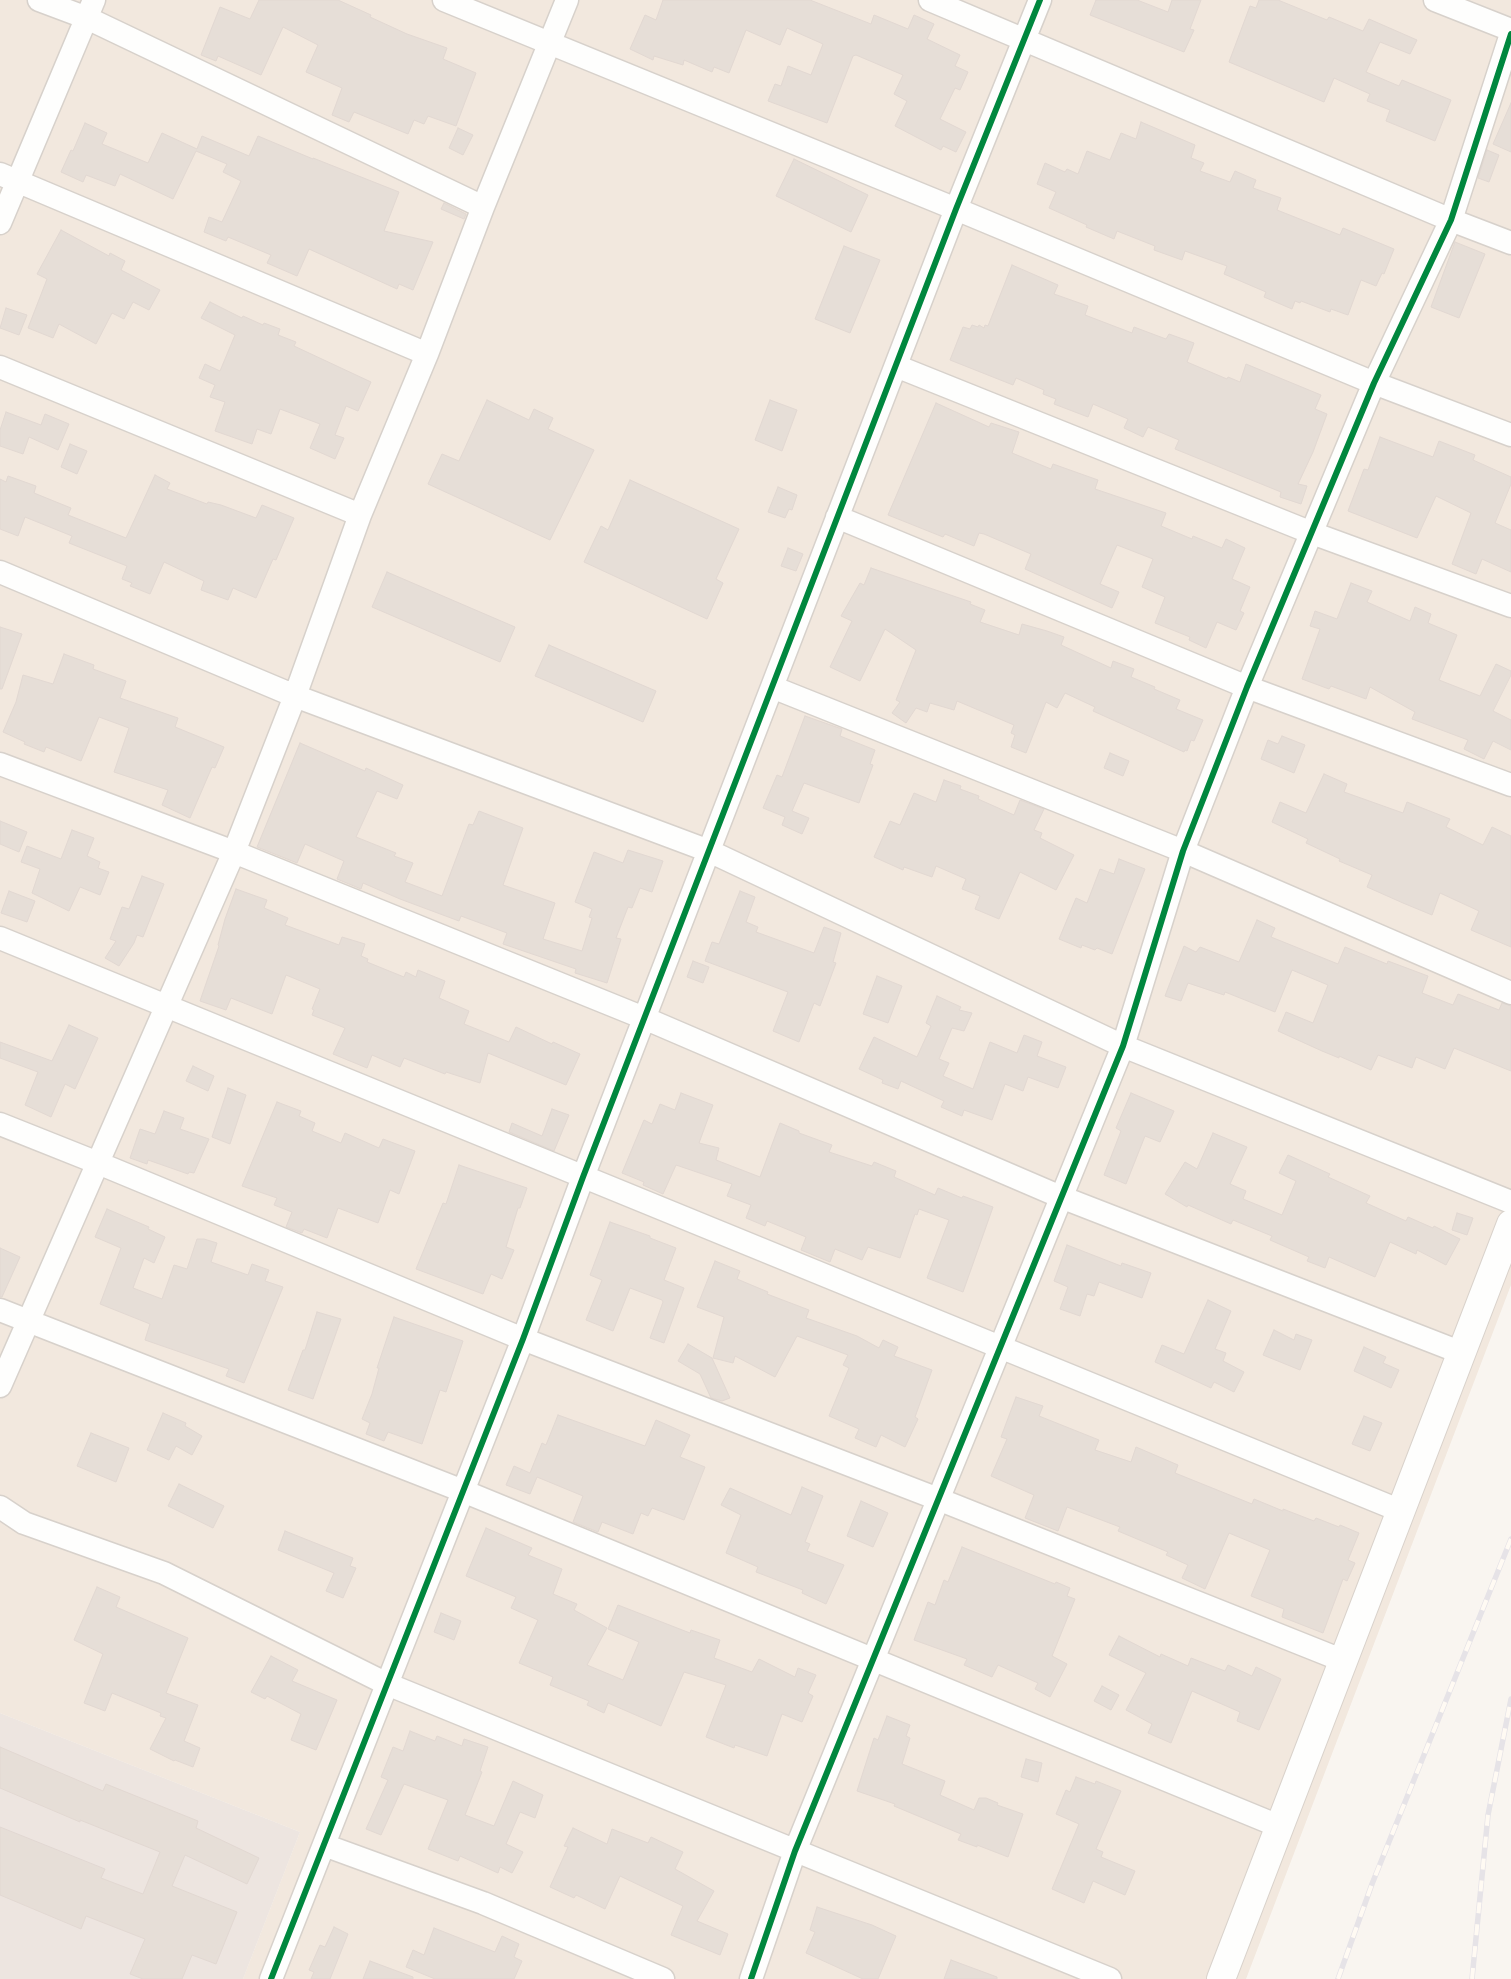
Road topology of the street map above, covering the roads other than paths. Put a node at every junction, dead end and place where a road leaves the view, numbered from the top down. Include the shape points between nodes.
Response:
1 (40, 0) edge
2 (444, 0) edge
3 (568, 0) edge
4 (930, 0) edge
5 (1040, 0) edge
6 (1435, 0) edge
7 (90, 9) edge
8 (1511, 32) edge
9 (1025, 39) junction
10 (549, 44) junction
11 (9, 178) edge
12 (483, 207) junction
13 (956, 209) junction
14 (1451, 220) junction
15 (0, 223) edge
16 (1511, 243) edge
17 (427, 354) junction
18 (896, 366) junction
19 (0, 367) edge
20 (1374, 383) junction
21 (1511, 435) edge
22 (360, 515) junction
23 (837, 517) junction
24 (1312, 533) junction
25 (0, 572) edge
26 (1511, 606) edge
27 (772, 687) junction
28 (1247, 687) junction
29 (295, 696) junction
30 (0, 764) edge
31 (1511, 785) edge
32 (709, 851) junction
33 (1183, 851) junction
34 (234, 852) junction
35 (0, 938) edge
36 (1511, 993) edge
37 (167, 1006) junction
38 (644, 1018) junction
39 (1123, 1046) junction
40 (0, 1124) edge
41 (98, 1163) junction
42 (583, 1177) junction
43 (1061, 1197) junction
44 (1511, 1202) edge
45 (1511, 1224) edge
46 (0, 1310) edge
47 (28, 1321) junction
48 (523, 1339) junction
49 (1000, 1346) junction
50 (1462, 1353) junction
51 (0, 1386) edge
52 (464, 1491) junction
53 (938, 1499) junction
54 (0, 1507) edge
55 (1401, 1511) junction
56 (872, 1660) junction
57 (1344, 1661) junction
58 (387, 1684) junction
59 (1280, 1827) junction
60 (324, 1845) junction
61 (795, 1851) junction
62 (271, 1979) edge
63 (663, 1979) edge
64 (751, 1979) edge
65 (1110, 1979) edge
66 (1221, 1979) edge

1 - 7 street
2 - 10 street
3 - 10 street
4 - 9 street
5 - 9 street
6 - 8 street
7 - 11 street
7 - 12 street
8 - 14 street
9 - 13 street
9 - 14 street
10 - 12 street
10 - 13 street
11 - 15 street
11 - 17 street
12 - 17 street
13 - 18 street
13 - 20 street
14 - 16 street
14 - 20 street
17 - 22 street
18 - 23 street
18 - 24 street
19 - 22 street
20 - 21 street
20 - 24 street
22 - 29 street
23 - 27 street
23 - 28 street
24 - 26 street
24 - 28 street
25 - 29 street
27 - 32 street
27 - 33 street
28 - 31 street
28 - 33 street
29 - 32 street
29 - 34 street
30 - 34 street
32 - 38 street
32 - 39 street
33 - 36 street
33 - 39 street
34 - 37 street
34 - 38 street
35 - 37 street
37 - 41 street
37 - 42 street
38 - 42 street
38 - 43 street
39 - 43 street
39 - 44 street
40 - 41 street
41 - 47 street
41 - 48 street
42 - 48 street
42 - 49 street
43 - 49 street
43 - 50 street
45 - 50 street
46 - 47 street
47 - 51 street
47 - 52 street
48 - 52 street
48 - 53 street
49 - 53 street
49 - 55 street
50 - 55 street
52 - 56 street
52 - 58 street
53 - 56 street
53 - 57 street
54 - 58 street via 24,1523 164,1573
55 - 57 street
56 - 59 street
56 - 61 street
57 - 59 street
58 - 60 street
58 - 61 street
59 - 66 street
60 - 62 street
60 - 63 street via 483,1903
61 - 64 street
61 - 65 street

